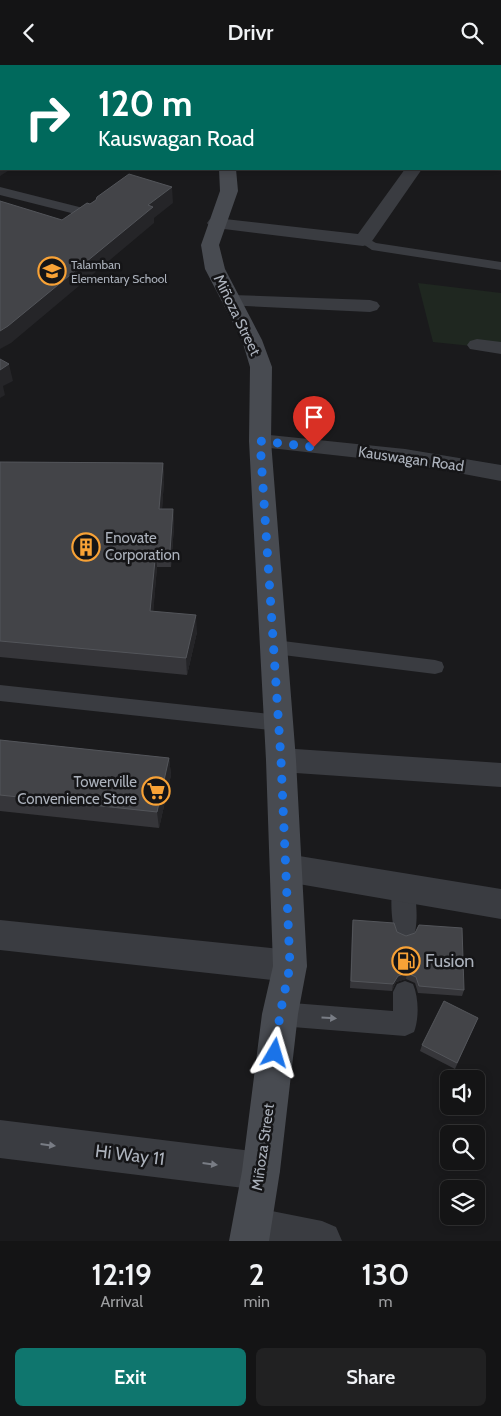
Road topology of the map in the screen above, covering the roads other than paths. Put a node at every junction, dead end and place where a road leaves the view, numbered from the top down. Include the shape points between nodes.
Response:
1 (228, 170) edge
2 (412, 170) edge
3 (0, 191) edge
4 (91, 214) edge
5 (216, 223) junction
6 (363, 240) junction
7 (501, 266) edge
8 (232, 301) junction
9 (370, 306) dead end
10 (477, 345) dead end
11 (501, 348) edge
12 (260, 441) junction
13 (501, 473) edge
14 (275, 647) junction
15 (435, 667) dead end
16 (0, 693) edge
17 (278, 723) junction
18 (281, 760) junction
19 (501, 775) edge
20 (287, 868) junction
21 (403, 887) junction
22 (501, 904) edge
23 (404, 931) dead end
24 (0, 935) edge
25 (290, 966) junction
26 (405, 992) dead end
27 (280, 1014) junction
28 (0, 1139) edge
29 (261, 1171) junction
30 (251, 1234) edge
31 (322, 1241) edge

1 - 5 main road, Miñoza Street via 229,191
2 - 6 street
3 - 4 lane
5 - 6 street
5 - 8 main road, Miñoza Street via 210,245 215,269
6 - 7 lane via 372,246
8 - 9 street
8 - 12 main road, Miñoza Street via 252,340 261,367
10 - 11 street
12 - 13 street, Kauswagan Road via 405,456
12 - 14 main road, Miñoza Street
14 - 15 lane
14 - 17 main road, Miñoza Street
16 - 17 lane
17 - 18 main road, Miñoza Street
18 - 19 street
18 - 20 main road, Miñoza Street
20 - 21 street
20 - 25 main road, Miñoza Street
21 - 22 street
21 - 23 lane
24 - 25 street
25 - 27 main road, Miñoza Street
27 -> 26 lane via 405,1024
27 - 29 main road, Miñoza Street
28 -> 29 street, Hi Way 11
29 - 30 main road, Miñoza Street
30 - 31 street

